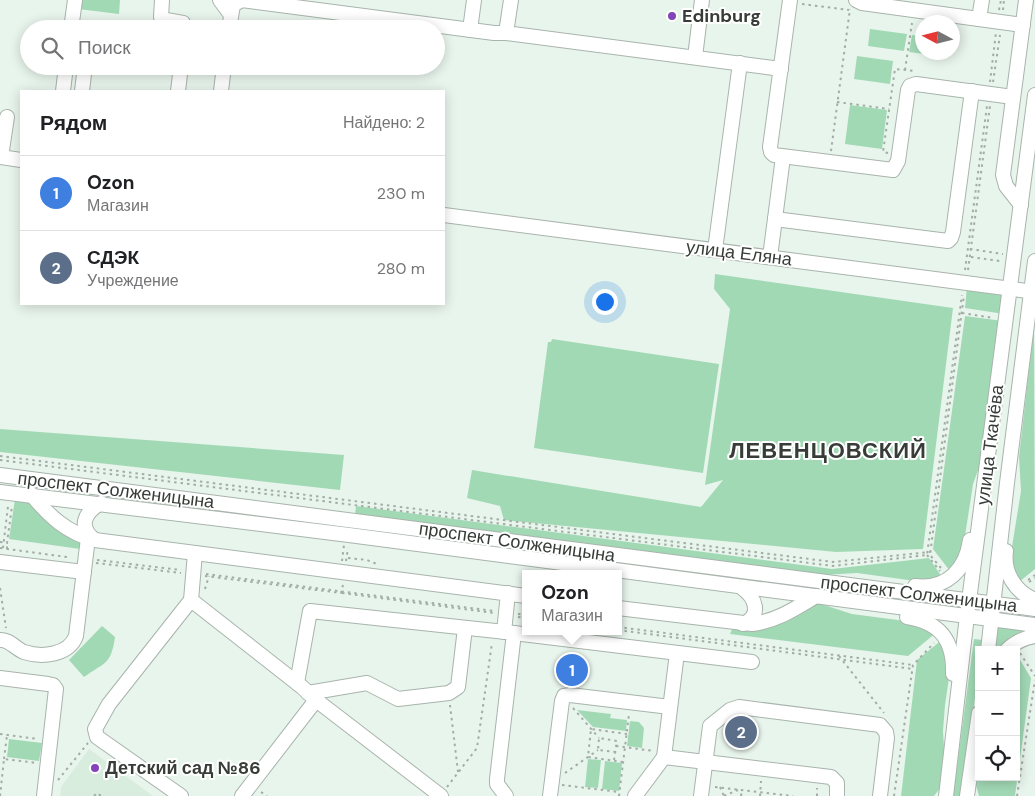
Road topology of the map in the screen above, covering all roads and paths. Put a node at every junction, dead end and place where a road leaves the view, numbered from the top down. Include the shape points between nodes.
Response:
1 (75, 0) edge
2 (162, 0) edge
3 (220, 0) edge
4 (474, 0) edge
5 (511, 0) edge
6 (702, 0) edge
7 (982, 0) edge
8 (1000, 0) edge
9 (1004, 0) edge
10 (1026, 0) edge
11 (789, 1) edge
12 (280, 3) edge
13 (852, 5) edge
14 (913, 10) junction
15 (979, 19) junction
16 (72, 20) edge
17 (166, 20) edge
18 (229, 20) edge
19 (230, 20) edge
20 (400, 20) edge
21 (1000, 21) junction
22 (1023, 24) junction
23 (445, 26) edge
24 (470, 30) junction
25 (506, 32) junction
26 (695, 57) junction
27 (740, 63) junction
28 (781, 69) junction
29 (905, 70) dead end
30 (65, 75) edge
31 (84, 75) edge
32 (180, 75) edge
33 (223, 75) edge
34 (63, 90) edge
35 (82, 90) edge
36 (178, 90) edge
37 (221, 90) edge
38 (972, 91) junction
39 (990, 94) junction
40 (1035, 95) edge
41 (1014, 97) junction
42 (837, 102) junction
43 (889, 109) dead end
44 (3, 117) edge
45 (20, 119) edge
46 (0, 157) edge
47 (783, 157) junction
48 (20, 160) edge
49 (829, 163) junction
50 (1020, 205) junction
51 (445, 214) edge
52 (775, 219) junction
53 (968, 249) junction
54 (971, 249) junction
55 (715, 250) junction
56 (1014, 255) junction
57 (770, 257) junction
58 (1035, 261) edge
59 (964, 282) junction
60 (1010, 288) junction
61 (1033, 292) edge
62 (0, 456) edge
63 (0, 460) edge
64 (0, 475) edge
65 (986, 478) junction
66 (1007, 483) junction
67 (5, 492) edge
68 (31, 494) junction
69 (101, 504) junction
70 (91, 539) junction
71 (7, 543) dead end
72 (3, 551) edge
73 (929, 552) junction
74 (195, 553) junction
75 (343, 557) dead end
76 (380, 564) dead end
77 (85, 566) junction
78 (605, 570) edge
79 (192, 572) junction
80 (622, 572) edge
81 (1035, 575) edge
82 (949, 578) junction
83 (842, 585) junction
84 (0, 588) edge
85 (742, 588) junction
86 (1017, 588) junction
87 (342, 593) dead end
88 (508, 593) junction
89 (522, 595) edge
90 (816, 596) junction
91 (191, 600) junction
92 (838, 600) junction
93 (1035, 600) edge
94 (970, 601) junction
95 (993, 604) junction
96 (622, 609) edge
97 (1035, 609) edge
98 (503, 614) junction
99 (522, 616) edge
100 (967, 616) junction
101 (991, 619) junction
102 (743, 624) junction
103 (1035, 625) edge
104 (465, 628) junction
105 (622, 629) edge
106 (622, 629) edge
107 (504, 632) junction
108 (522, 634) edge
109 (529, 635) edge
110 (1035, 636) edge
111 (4, 641) edge
112 (988, 646) edge
113 (1011, 646) edge
114 (677, 653) junction
115 (839, 656) junction
116 (842, 660) junction
117 (752, 662) dead end
118 (913, 669) junction
119 (0, 678) edge
120 (1035, 680) edge
121 (297, 683) junction
122 (449, 693) junction
123 (312, 696) junction
124 (564, 698) junction
125 (630, 702) junction
126 (670, 707) junction
127 (886, 716) dead end
128 (591, 729) junction
129 (954, 729) junction
130 (897, 731) dead end
131 (618, 732) junction
132 (0, 734) edge
133 (627, 734) junction
134 (8, 735) junction
135 (976, 736) edge
136 (600, 738) junction
137 (903, 738) junction
138 (50, 740) junction
139 (617, 741) junction
140 (616, 746) junction
141 (625, 747) junction
142 (598, 750) junction
143 (616, 752) junction
144 (665, 755) junction
145 (588, 757) junction
146 (4, 759) junction
147 (614, 760) junction
148 (623, 762) junction
149 (705, 762) junction
150 (48, 764) junction
151 (763, 769) junction
152 (458, 772) junction
153 (555, 779) junction
154 (720, 787) junction
155 (702, 790) edge
156 (740, 790) junction
157 (620, 792) junction
158 (760, 792) junction
159 (0, 796) edge
160 (44, 796) edge
161 (94, 796) edge
162 (101, 796) edge
163 (181, 796) edge
164 (242, 796) edge
165 (441, 796) edge
166 (506, 796) edge
167 (550, 796) edge
168 (619, 796) edge
169 (635, 796) edge
170 (724, 796) edge
171 (741, 796) edge
172 (760, 796) edge
173 (793, 796) edge
174 (837, 796) edge
175 (880, 796) edge
176 (894, 796) edge
177 (946, 796) edge
178 (968, 796) edge
179 (1017, 796) edge

1 - 16 street
2 - 17 street via 161,17
3 - 18 street
4 - 24 street
5 - 25 street
6 - 26 street
7 - 15 street
8 - 21 path
9 - 21 path
10 - 22 street
11 - 13 path
11 - 28 street
12 - 19 street via 238,1 233,5
12 - 20 street
13 - 14 street via 862,3
13 - 42 path
14 - 15 street
14 - 29 path
15 - 21 street
21 - 22 street
21 - 39 path
22 - 41 street
23 - 24 street
24 - 25 street
25 - 26 street
26 - 27 street
27 - 28 street
27 - 55 street
28 - 47 street via 770,147 774,155
30 - 34 street
31 - 35 street
32 - 36 street
33 - 37 street
38 - 39 street
38 - 49 street via 910,86 898,161 893,170
38 - 52 street via 953,232 948,241
39 - 41 street
39 - 53 path
39 - 54 path
40 - 50 street, улица Ткачёва
41 - 50 street via 1003,181
42 - 43 path
42 - 49 path
44 - 45 street
44 - 46 street
46 - 48 street
47 - 49 street
47 - 52 street
50 - 56 street, улица Ткачёва
51 - 55 street, улица Еляна
52 - 57 street
53 - 54 path
53 - 59 path
54 - 56 path
54 - 59 path
55 - 57 street, улица Еляна
56 - 60 street, улица Ткачёва
57 - 59 street, улица Еляна
58 - 61 street, улица Ткачёва
59 - 60 street, улица Еляна
59 - 73 path
60 - 61 street, улица Еляна
60 - 65 street, улица Ткачёва
61 - 66 street, улица Ткачёва
62 - 73 path via 833,562
63 - 73 path via 833,566 927,556
64 - 83 street, проспект Солженицына
65 - 82 street via 977,489 966,558
65 - 94 street, улица Ткачёва
66 - 86 street via 1013,495 1005,565
66 - 95 street, улица Ткачёва
67 - 68 street, проспект Солженицына
67 - 72 path
68 - 69 street, проспект Солженицына
68 - 70 street via 54,520 68,530
69 - 70 street via 92,508 84,522
69 - 78 street, проспект Солженицына
70 - 74 street
70 - 77 street
71 - 72 path
72 - 77 street
72 - 77 path
73 - 82 path
74 - 79 street
74 - 88 street
75 - 76 path
77 - 79 path
77 - 111 street via 76,636 69,647 41,655 25,652
79 - 91 street
79 - 98 path
80 - 85 street, проспект Солженицына
81 - 86 path
82 - 83 street via 941,584 924,587 854,578
83 - 94 street, проспект Солженицына
84 - 111 path
85 - 90 street, проспект Солженицына
85 - 102 street via 750,593 756,607 753,616
86 - 93 street
87 - 98 path
88 - 89 street
88 - 98 street
90 - 92 street, проспект Солженицына
90 - 102 street via 768,622
91 - 121 street
91 - 163 street via 109,704 94,729 97,737
92 - 100 street, проспект Солженицына
92 - 129 street via 850,610 920,619 943,634 953,657 951,710
94 - 95 street, проспект Солженицына
94 - 100 street, улица Ткачёва
95 - 97 street, проспект Солженицына
95 - 101 street, улица Ткачёва
96 - 102 street
98 - 99 path
98 - 107 street
100 - 101 street, проспект Солженицына
100 - 129 street, улица Ткачёва
101 - 103 street, проспект Солженицына
101 - 112 street, улица Ткачёва
104 - 107 street
104 - 121 street via 310,611
104 - 122 street via 458,687
105 - 115 path
106 - 116 path
107 - 108 street
107 - 152 path via 477,748
107 - 166 street via 497,784
109 - 114 street
110 - 113 street
114 - 117 street
114 - 126 street
115 - 116 path
115 - 118 path via 913,665
116 - 118 path
116 - 127 path
118 - 137 path
119 - 138 street via 48,684 56,689
120 - 179 path
121 - 123 street
122 - 123 street via 398,699 368,683
122 - 152 path
123 - 164 street
123 - 165 street
124 - 125 street via 570,695
124 - 128 path
124 - 153 street
125 - 126 street
125 - 133 path
126 - 144 street
128 - 131 path
128 - 136 path
128 - 145 path
129 - 177 street, улица Ткачёва
130 - 137 path
131 - 133 path
131 - 139 path
132 - 134 path
133 - 141 path
134 - 138 path
134 - 146 path
135 - 178 street
136 - 139 path
136 - 142 path
137 - 176 path
138 - 150 street
139 - 140 path
140 - 141 path
140 - 143 path
141 - 144 path
141 - 148 path
142 - 143 path
142 - 145 path
143 - 147 path
144 - 149 street
144 - 169 street
145 - 147 path
145 - 153 path
146 - 150 path
146 - 159 path
147 - 148 path
148 - 157 path
149 - 151 street
149 - 155 street
149 - 175 street via 710,726 734,708 877,724 886,732 887,738
150 - 160 street
151 - 158 path
151 - 174 street via 831,777 837,783
152 - 165 path
153 - 157 path via 558,785
153 - 167 street
154 - 155 path
154 - 156 path
154 - 170 path
156 - 158 path
156 - 170 path
156 - 171 path
157 - 168 path
158 - 172 path
158 - 173 path
161 - 162 path via 97,793

